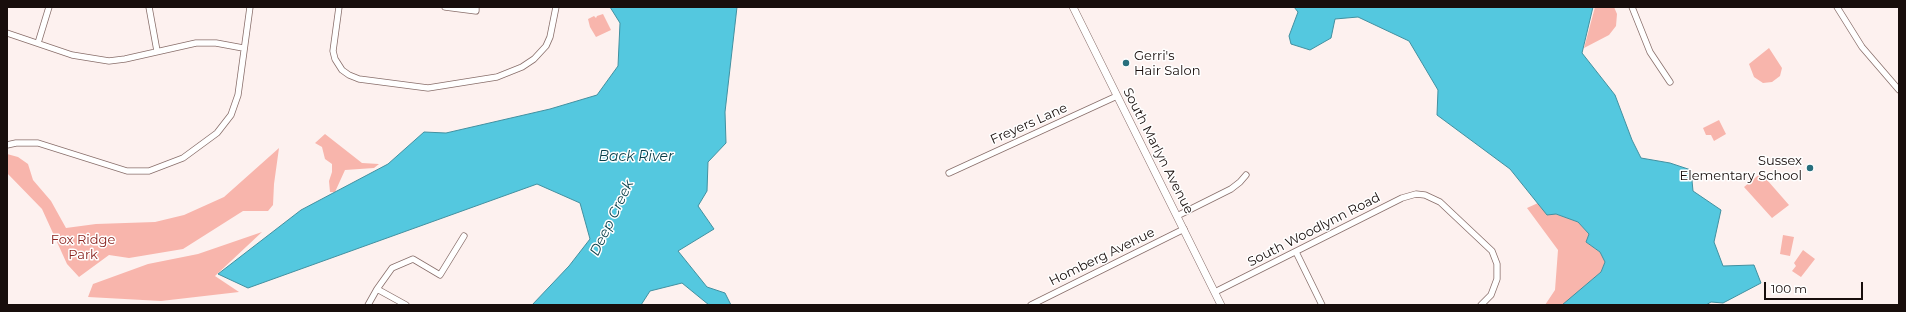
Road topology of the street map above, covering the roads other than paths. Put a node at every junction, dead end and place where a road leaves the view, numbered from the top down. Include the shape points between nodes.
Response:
1 (49, 7) edge
2 (149, 7) edge
3 (250, 7) edge
4 (339, 7) edge
5 (445, 7) edge
6 (476, 7) edge
7 (556, 7) edge
8 (1073, 7) edge
9 (1632, 7) edge
10 (1837, 7) edge
11 (7, 33) edge
12 (38, 43) junction
13 (243, 48) junction
14 (157, 51) junction
15 (1670, 82) dead end
16 (1899, 90) edge
17 (1117, 96) junction
18 (7, 145) edge
19 (949, 173) dead end
20 (1246, 174) dead end
21 (1177, 216) junction
22 (1184, 229) junction
23 (464, 236) dead end
24 (1296, 252) junction
25 (377, 290) junction
26 (1215, 292) junction
27 (368, 305) edge
28 (406, 305) edge
29 (1031, 305) edge
30 (1221, 305) edge
31 (1322, 305) edge
32 (1481, 305) edge

1 - 12 street
2 - 14 street
3 - 13 street
4 - 7 street via 333,51 335,60 342,70 349,76 359,79 428,88 497,77 522,67 546,46
5 - 6 street via 476,11
8 - 17 street, South Marlyn Avenue
9 - 15 street via 1650,52
10 - 16 street via 1862,47
11 - 12 street
12 - 14 street via 85,58 109,61 125,60
13 - 14 street via 205,42
13 - 18 street via 238,95 225,124 195,150 162,167 127,172 38,143
17 - 19 street, Freyers Lane
17 - 21 street, South Marlyn Avenue
20 - 21 street via 1231,189
21 - 22 street, South Marlyn Avenue
22 - 26 street, South Marlyn Avenue
22 - 29 street, Homberg Avenue
23 - 25 street via 440,275 413,259 392,268
24 - 26 street, South Woodlynn Road
24 - 31 street
24 - 32 street, South Woodlynn Road via 1402,198 1416,194 1425,195 1440,202 1488,246 1497,264 1497,279 1491,295
25 - 27 street
25 - 28 street
26 - 30 street, South Marlyn Avenue

